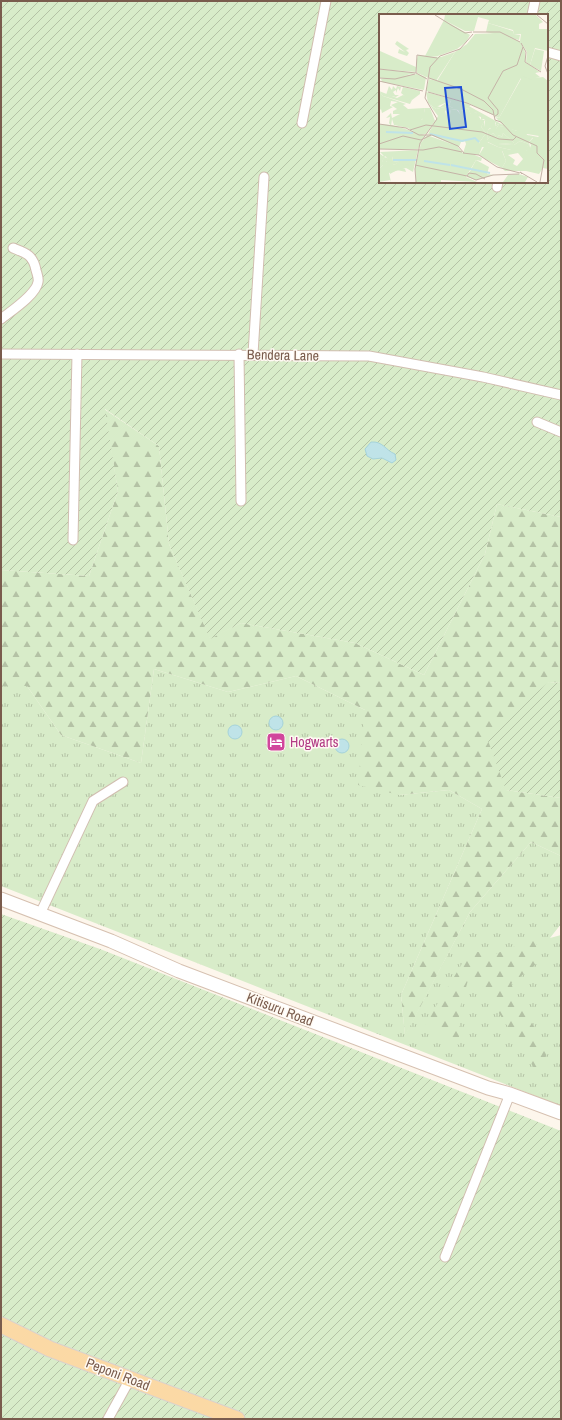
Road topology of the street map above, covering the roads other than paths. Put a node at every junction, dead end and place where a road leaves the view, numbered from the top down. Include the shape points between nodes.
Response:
1 (326, 1) edge
2 (535, 1) edge
3 (532, 14) edge
4 (548, 52) edge
5 (561, 56) edge
6 (302, 123) dead end
7 (264, 177) dead end
8 (12, 248) dead end
9 (1, 319) edge
10 (1, 354) edge
11 (77, 354) junction
12 (239, 354) junction
13 (253, 354) junction
14 (561, 395) edge
15 (537, 422) dead end
16 (561, 432) edge
17 (241, 501) dead end
18 (73, 540) dead end
19 (122, 782) dead end
20 (1, 899) edge
21 (40, 914) junction
22 (510, 1094) junction
23 (561, 1113) edge
24 (445, 1257) dead end
25 (1, 1325) edge
26 (130, 1379) junction
27 (108, 1419) edge
28 (237, 1419) edge

1 - 6 street
2 - 3 street
4 - 5 street
7 - 13 street
8 - 9 street via 24,252 34,260 39,280 37,287 29,296
10 - 11 street, Bendera Lane
11 - 12 street, Bendera Lane
11 - 18 street
12 - 13 street, Bendera Lane
12 - 17 street
13 - 14 street, Bendera Lane via 370,356 483,377
15 - 16 street
19 - 21 street via 93,801
20 - 21 street, Kitisuru Road
21 - 22 street, Kitisuru Road via 179,971 488,1088
22 - 23 street, Kitisuru Road
22 - 24 street
25 - 26 main road, Peponi Road via 50,1349
26 - 27 street
26 - 28 main road, Peponi Road

